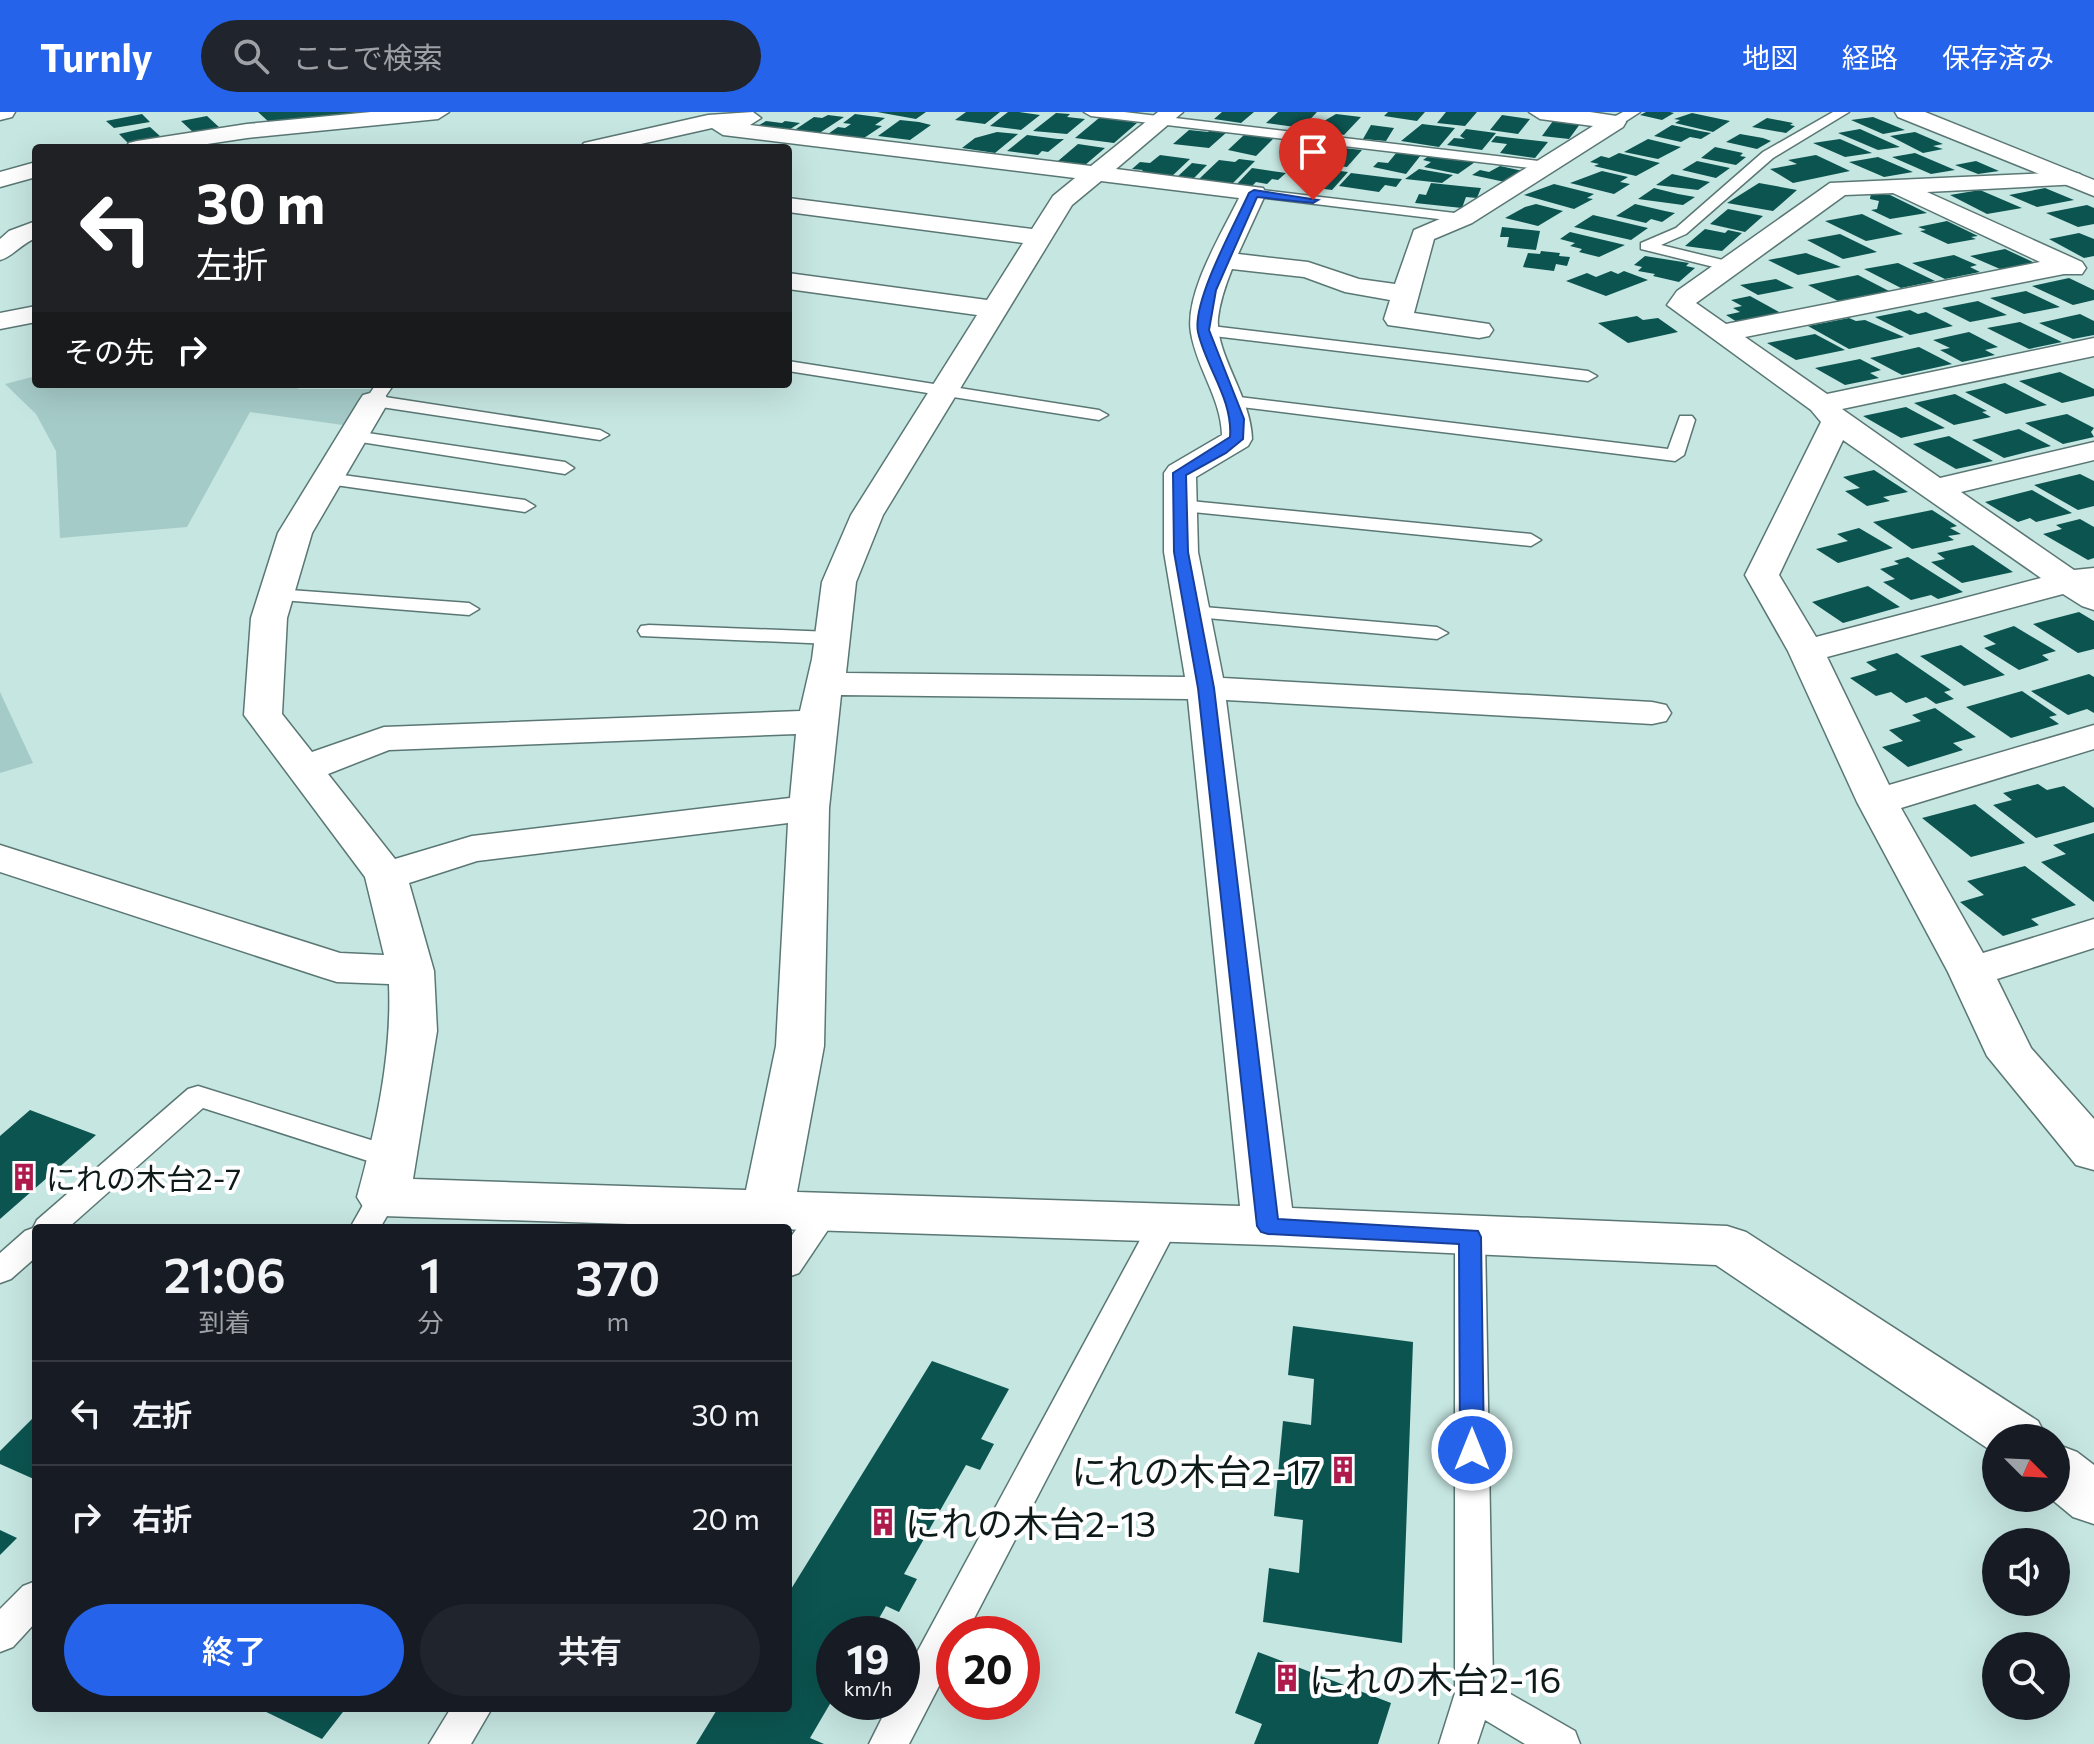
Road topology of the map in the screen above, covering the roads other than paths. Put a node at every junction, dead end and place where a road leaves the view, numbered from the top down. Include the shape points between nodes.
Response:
1 (226, 112) edge
2 (438, 112) edge
3 (1091, 112) edge
4 (1540, 112) edge
5 (1842, 112) edge
6 (1906, 112) edge
7 (786, 114) dead end
8 (1167, 116) edge
9 (1624, 117) edge
10 (725, 124) junction
11 (247, 131) junction
12 (163, 144) edge
13 (614, 144) edge
14 (698, 144) edge
15 (1547, 166) junction
16 (32, 170) edge
17 (1093, 174) junction
18 (0, 180) edge
19 (2083, 184) edge
20 (1894, 185) junction
21 (1254, 193) junction
22 (792, 206) edge
23 (1463, 218) junction
24 (32, 231) edge
25 (1038, 237) junction
26 (0, 252) edge
27 (1223, 260) junction
28 (2067, 265) junction
29 (1730, 266) junction
30 (2094, 278) edge
31 (792, 282) edge
32 (1406, 294) junction
33 (993, 309) junction
34 (32, 315) edge
35 (0, 321) edge
36 (1203, 330) junction
37 (1479, 330) dead end
38 (1723, 333) junction
39 (2094, 347) edge
40 (792, 367) edge
41 (1588, 376) dead end
42 (943, 392) junction
43 (1231, 401) junction
44 (371, 407) edge
45 (1829, 413) junction
46 (1099, 415) dead end
47 (1686, 420) dead end
48 (600, 435) dead end
49 (2094, 451) edge
50 (565, 468) dead end
51 (328, 479) junction
52 (1935, 489) junction
53 (525, 506) dead end
54 (1180, 506) junction
55 (1531, 540) dead end
56 (2085, 585) edge
57 (276, 595) junction
58 (469, 609) dead end
59 (1192, 612) junction
60 (649, 631) dead end
61 (1437, 633) dead end
62 (832, 638) junction
63 (1806, 651) junction
64 (824, 684) junction
65 (1206, 688) junction
66 (1652, 713) dead end
67 (817, 722) junction
68 (2094, 737) edge
69 (304, 769) junction
70 (1877, 802) junction
71 (809, 808) junction
72 (0, 858) edge
73 (386, 876) junction
74 (2094, 933) edge
75 (411, 971) junction
76 (1971, 972) junction
77 (2094, 1152) edge
78 (380, 1194) edge
79 (768, 1209) junction
80 (825, 1212) junction
81 (53, 1224) edge
82 (1164, 1224) junction
83 (1268, 1226) junction
84 (1470, 1237) junction
85 (32, 1243) edge
86 (792, 1259) edge
87 (0, 1271) edge
88 (1997, 1424) edge
89 (2070, 1480) edge
90 (2094, 1499) edge
91 (32, 1601) edge
92 (0, 1635) edge
93 (1474, 1693) junction
94 (470, 1712) edge
95 (448, 1744) edge
96 (888, 1744) edge
97 (1458, 1744) edge
98 (1561, 1744) edge

1 - 11 street
2 - 11 street
3 - 8 lane
4 - 9 street
5 - 29 lane via 1768,155 1681,231 1646,246
6 - 19 street
7 - 10 street
8 - 15 lane
8 - 17 street
9 - 15 street
10 - 13 street
10 - 14 street
10 - 17 street
11 - 12 street
15 - 23 street
16 - 18 street
17 - 21 street
17 - 25 street via 1062,201
19 - 20 street
20 - 28 street
20 - 29 street via 1839,188
21 - 23 lane
21 - 27 street
22 - 25 street
23 - 32 street via 1423,235
24 - 26 street
25 - 33 street
27 - 32 street via 1308,270 1354,286
27 - 36 street via 1210,290
28 - 30 street
28 - 38 street
29 - 38 street via 1681,305
31 - 33 street
32 - 37 street via 1398,319
33 - 42 street
34 - 35 street
36 - 41 lane
36 - 43 street
38 - 45 street
39 - 45 street
40 - 42 lane
42 - 46 lane
42 - 62 street via 867,515 839,582
43 - 47 lane via 1675,455
43 - 54 street via 1238,419 1237,439 1180,473
44 - 48 lane
44 - 50 lane
44 - 51 street
45 - 52 street
45 - 63 street via 1762,575
49 - 52 street
51 - 53 lane
51 - 57 street via 295,533
52 - 56 street
54 - 55 lane
54 - 59 street via 1181,552
56 - 63 street
57 - 58 lane
57 - 69 street via 269,618 263,715
59 - 61 lane
59 - 65 street
60 - 62 lane
62 - 64 street
63 - 70 street
64 - 65 street
64 - 67 street
65 - 66 street
65 - 83 street
67 - 69 street via 384,739
67 - 71 street
68 - 70 street
69 - 73 street
70 - 76 street
71 - 73 street via 472,849
71 - 79 street via 800,1046
72 - 75 street via 337,967
73 - 75 street
74 - 76 street
75 - 78 street via 414,1031
76 - 77 street via 2011,1056
78 - 79 street
78 - 81 lane via 198,1096
79 - 80 street
80 - 82 street
80 - 86 lane
82 - 83 street
82 - 96 lane
83 - 84 street
84 - 88 street via 1727,1246
84 - 93 lane
85 - 87 lane
89 - 90 street
91 - 92 lane
93 - 97 lane
93 - 98 lane
94 - 95 lane

